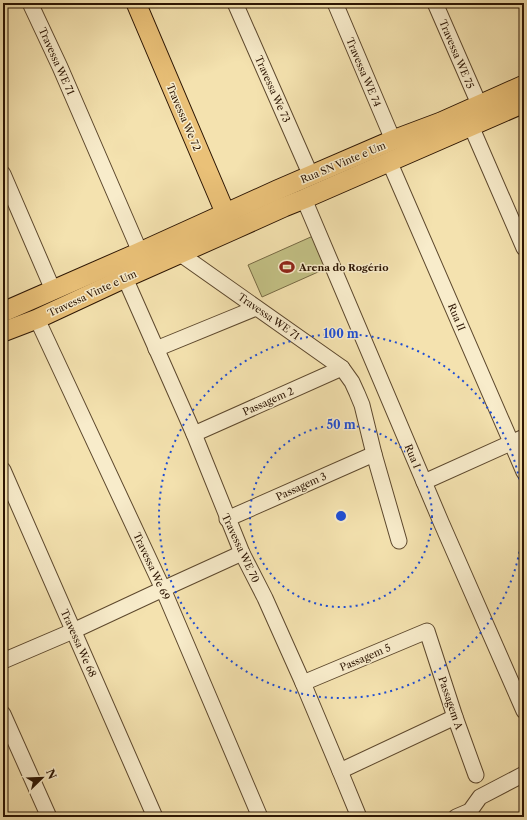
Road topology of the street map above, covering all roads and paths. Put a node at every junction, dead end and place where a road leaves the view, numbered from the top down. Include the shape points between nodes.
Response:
1 (30, 3) edge
2 (136, 3) edge
3 (235, 3) edge
4 (335, 3) edge
5 (436, 3) edge
6 (524, 85) edge
7 (524, 103) edge
8 (479, 104) junction
9 (471, 126) junction
10 (393, 140) junction
11 (389, 161) junction
12 (3, 174) edge
13 (311, 176) junction
14 (304, 199) junction
15 (229, 222) junction
16 (164, 241) junction
17 (524, 248) edge
18 (140, 252) junction
19 (180, 254) junction
20 (125, 278) junction
21 (53, 290) junction
22 (256, 308) junction
23 (4, 312) edge
24 (37, 318) junction
25 (7, 330) edge
26 (156, 349) junction
27 (342, 368) junction
28 (194, 434) junction
29 (518, 440) edge
30 (374, 454) junction
31 (3, 470) edge
32 (524, 472) edge
33 (424, 482) junction
34 (228, 519) junction
35 (399, 541) dead end
36 (242, 553) junction
37 (162, 589) junction
38 (73, 631) junction
39 (426, 631) joint
40 (3, 661) edge
41 (302, 683) junction
42 (524, 711) edge
43 (3, 714) edge
44 (455, 718) junction
45 (340, 770) junction
46 (524, 774) edge
47 (476, 775) dead end
48 (466, 815) edge
49 (49, 817) edge
50 (154, 817) edge
51 (260, 817) edge
52 (359, 817) edge

1 - 18 street, Travessa WE 71
2 - 15 main road, Travessa We 72
3 - 13 street, Travessa We 73
4 - 10 street, Travessa WE 74
5 - 8 street, Travessa WE 75
6 - 8 main road, Rua SN Vinte e Um
7 - 9 main road, Rua SN Vinte e Um
8 - 10 main road, Rua SN Vinte e Um
9 - 11 main road, Rua SN Vinte e Um
9 - 17 street
10 - 13 main road, Rua SN Vinte e Um
11 - 14 main road, Rua SN Vinte e Um
11 - 29 street, Rua II
12 - 21 street
13 - 15 main road, Rua SN Vinte e Um
14 - 15 main road, Rua SN Vinte e Um
14 - 33 street, Rua I
15 - 16 main road, Rua SN Vinte e Um
15 - 19 main road, Rua SN Vinte e Um
16 - 18 main road, Travessa Vinte e Um
16 - 19 street, Travessa WE 71
18 - 21 main road, Travessa Vinte e Um
19 - 20 main road, Travessa Vinte e Um
19 - 22 street, Travessa WE 71
20 - 24 main road, Travessa Vinte e Um
20 - 26 street, Travessa WE 70
21 - 23 main road, Travessa Vinte e Um
22 - 26 street
22 - 27 street, Travessa WE 71
23 - 25 main road
24 - 25 main road, Travessa Vinte e Um
24 - 37 street, Travessa We 69
26 - 28 street, Travessa WE 70
27 - 28 street, Passagem 2
27 - 30 street, Travessa WE 71 via 352,382 362,405
28 - 34 street, Travessa WE 70
29 - 32 street, Rua II
29 - 33 street
30 - 34 street, Passagem 3
30 - 35 street, Travessa WE 71
31 - 38 street, Travessa We 68
33 - 42 street, Rua I
34 - 36 street, Travessa WE 70
36 - 37 street
36 - 41 street, Travessa WE 70 via 265,598
37 - 38 street
37 - 51 street, Travessa We 69
38 - 40 street
38 - 50 street, Travessa We 68
39 - 41 street, Passagem 5
39 - 44 street, Passagem A
41 - 45 street, Travessa WE 70
43 - 49 street
44 - 45 street
44 - 47 street, Passagem A
45 - 52 street, Travessa WE 70
46 - 48 street via 480,797

